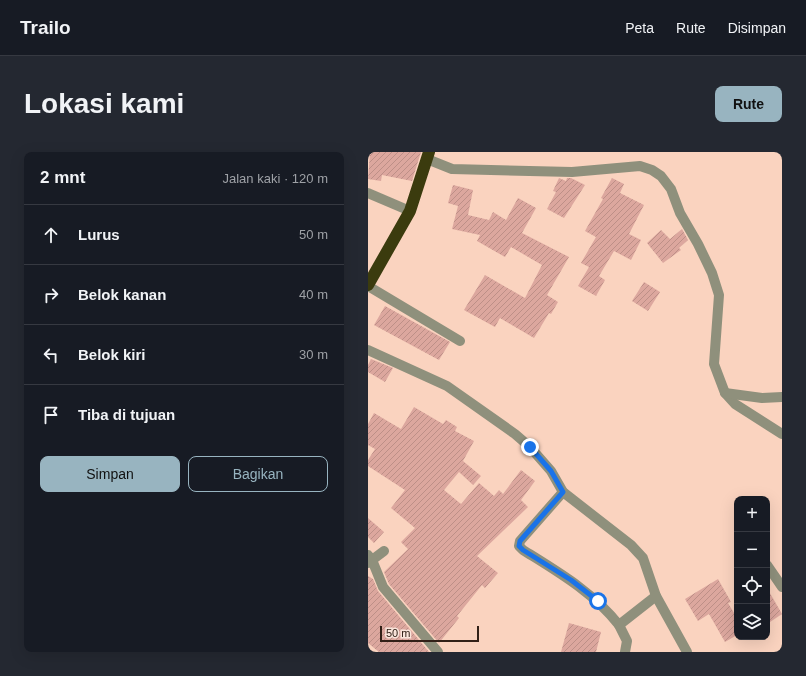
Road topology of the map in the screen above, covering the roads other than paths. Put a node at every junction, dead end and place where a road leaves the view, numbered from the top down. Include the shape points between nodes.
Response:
1 (428, 155) edge
2 (368, 193) edge
3 (410, 210) junction
4 (368, 286) edge
5 (460, 341) dead end
6 (368, 350) edge
7 (725, 393) junction
8 (782, 397) edge
9 (782, 434) edge
10 (563, 492) junction
11 (384, 551) dead end
12 (369, 559) edge
13 (769, 568) edge
14 (782, 587) edge
15 (656, 596) junction
16 (619, 625) junction
17 (438, 652) edge
18 (625, 652) edge
19 (687, 652) edge

1 - 3 highway
1 - 7 street via 452,169 572,172 640,166 661,176 671,189 680,213 698,244 719,295 714,364
2 - 3 street
3 - 4 highway
4 - 5 street
6 - 10 street via 447,386 515,434 551,471
7 - 8 street via 762,398
7 - 9 street via 736,404
10 - 15 street via 631,545 643,558
10 - 16 street via 520,541 519,546 598,601
11 - 12 street
12 - 17 street via 383,587
13 - 14 street
15 - 16 street
15 - 19 street
16 - 18 street via 627,641

